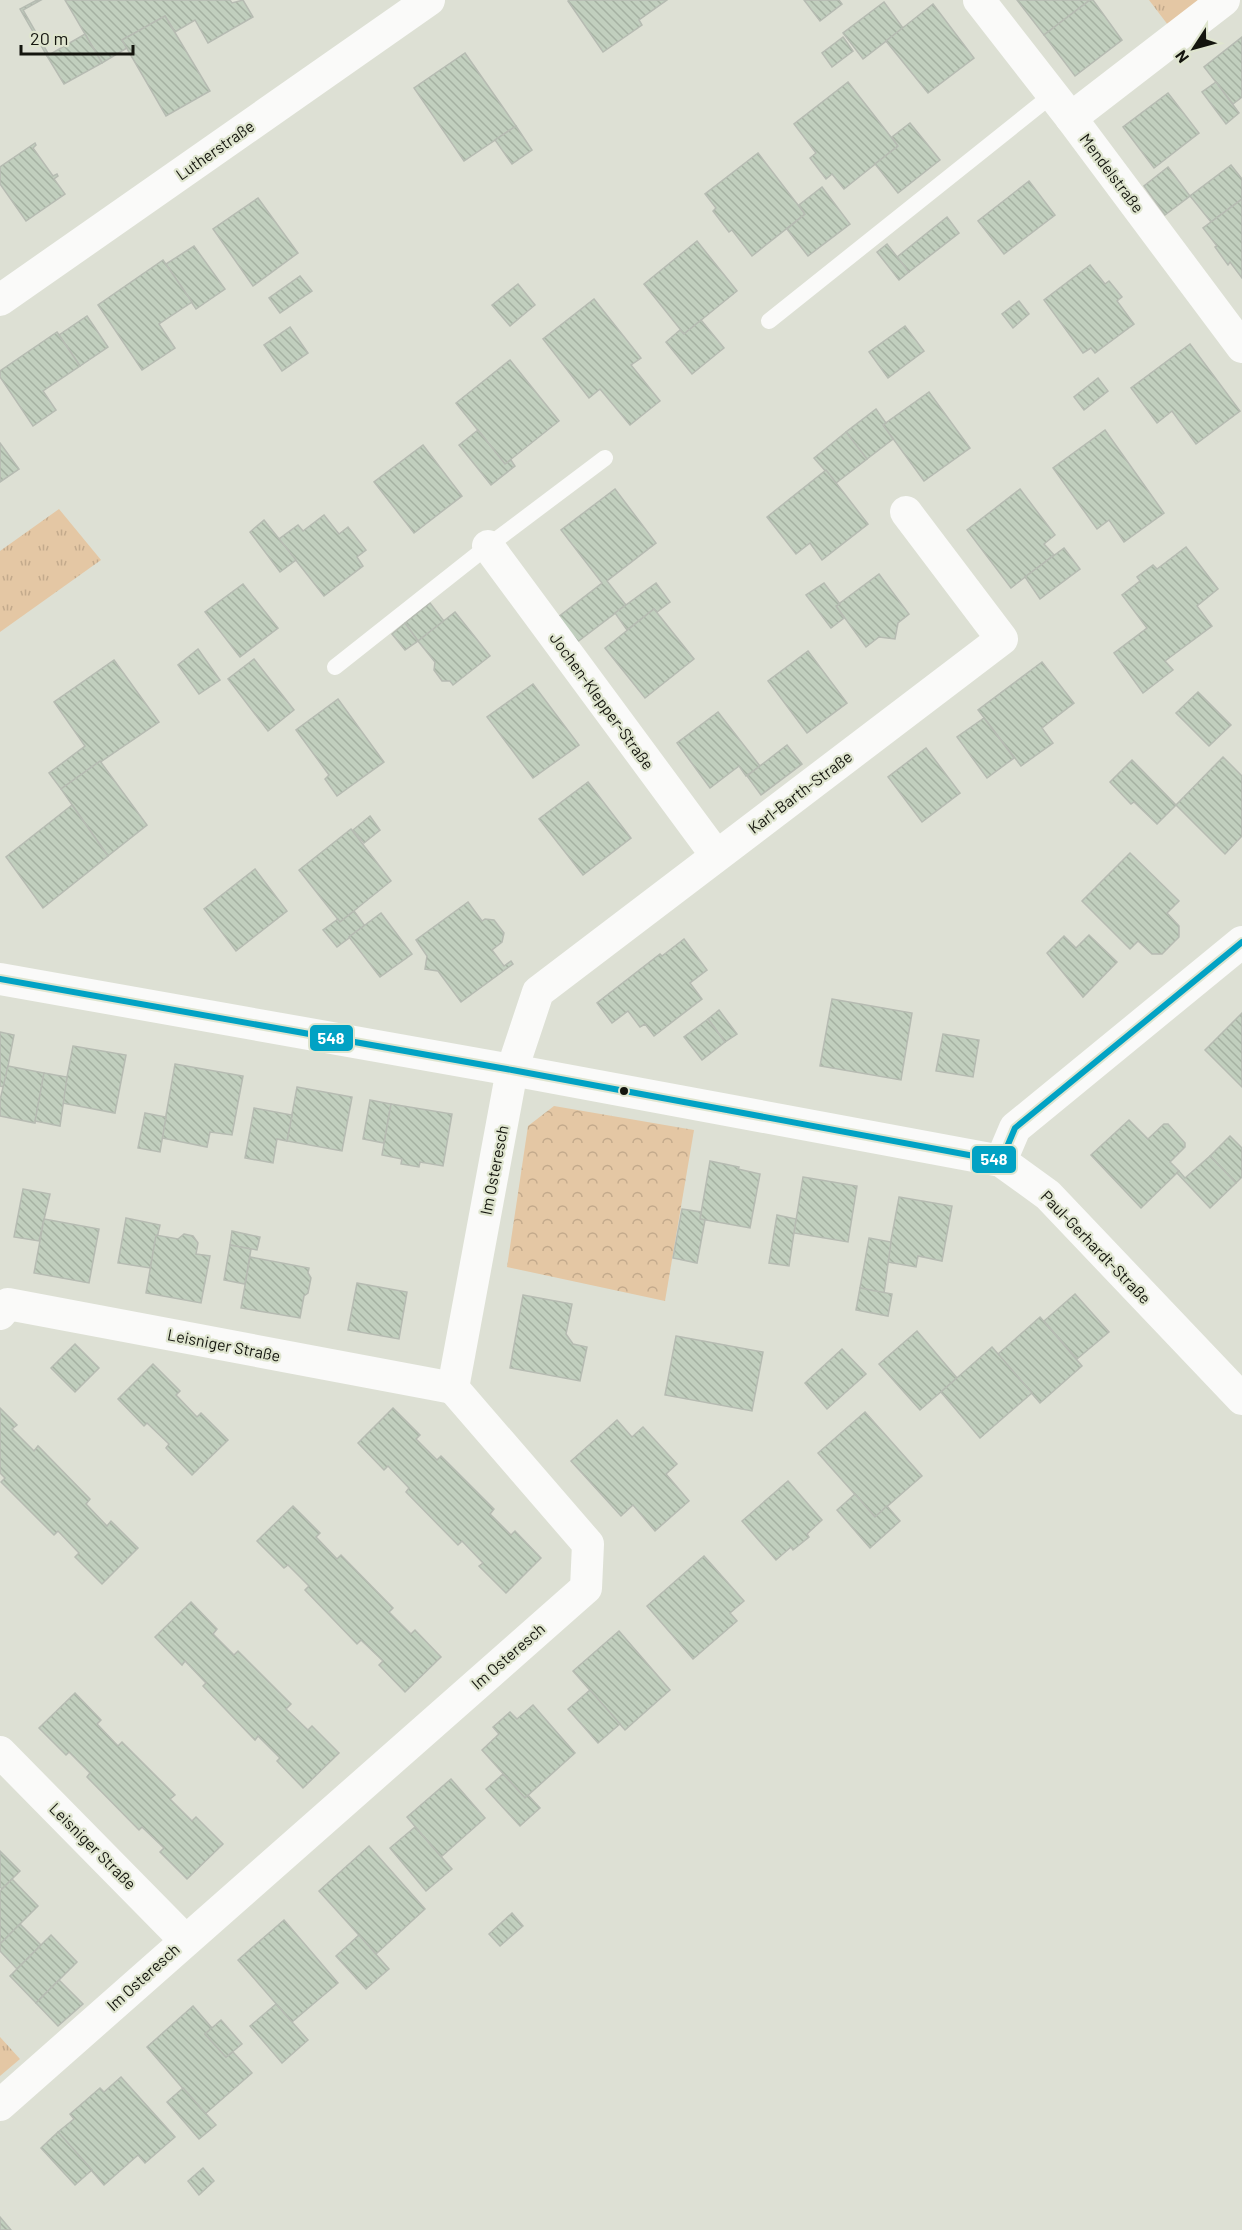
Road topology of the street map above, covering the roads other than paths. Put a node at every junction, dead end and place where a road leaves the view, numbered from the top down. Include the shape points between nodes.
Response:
1 (429, 0) edge
2 (979, 0) edge
3 (1224, 0) edge
4 (1052, 95) junction
5 (1071, 118) junction
6 (0, 300) edge
7 (770, 321) dead end
8 (1242, 347) edge
9 (605, 458) dead end
10 (906, 512) dead end
11 (488, 546) junction
12 (334, 667) dead end
13 (716, 855) junction
14 (1242, 942) edge
15 (0, 979) edge
16 (512, 1070) junction
17 (1000, 1161) junction
18 (0, 1314) edge
19 (453, 1388) junction
20 (1242, 1399) edge
21 (0, 1752) edge
22 (185, 1940) junction
23 (0, 2105) edge

1 - 6 street, Lutherstraße
2 - 4 street, Mendelstraße
3 - 5 street
4 - 5 street, Mendelstraße
4 - 7 lane
5 - 8 street, Mendelstraße
9 - 11 lane
10 - 13 street, Karl-Barth-Straße via 1002,639
11 - 12 lane
11 - 13 street, Jochen-Klepper-Straße
13 - 16 street, Karl-Barth-Straße via 538,992
14 - 17 street via 1015,1128
15 - 16 street, Paul-Gerhardt-Straße
16 - 17 street, Paul-Gerhardt-Straße
16 - 19 street, Im Osteresch
17 - 20 street, Paul-Gerhardt-Straße via 1047,1195
18 - 19 street, Leisniger Straße via 8,1304
19 - 22 street, Im Osteresch via 588,1544 586,1588
21 - 22 street, Leisniger Straße
22 - 23 street, Im Osteresch

